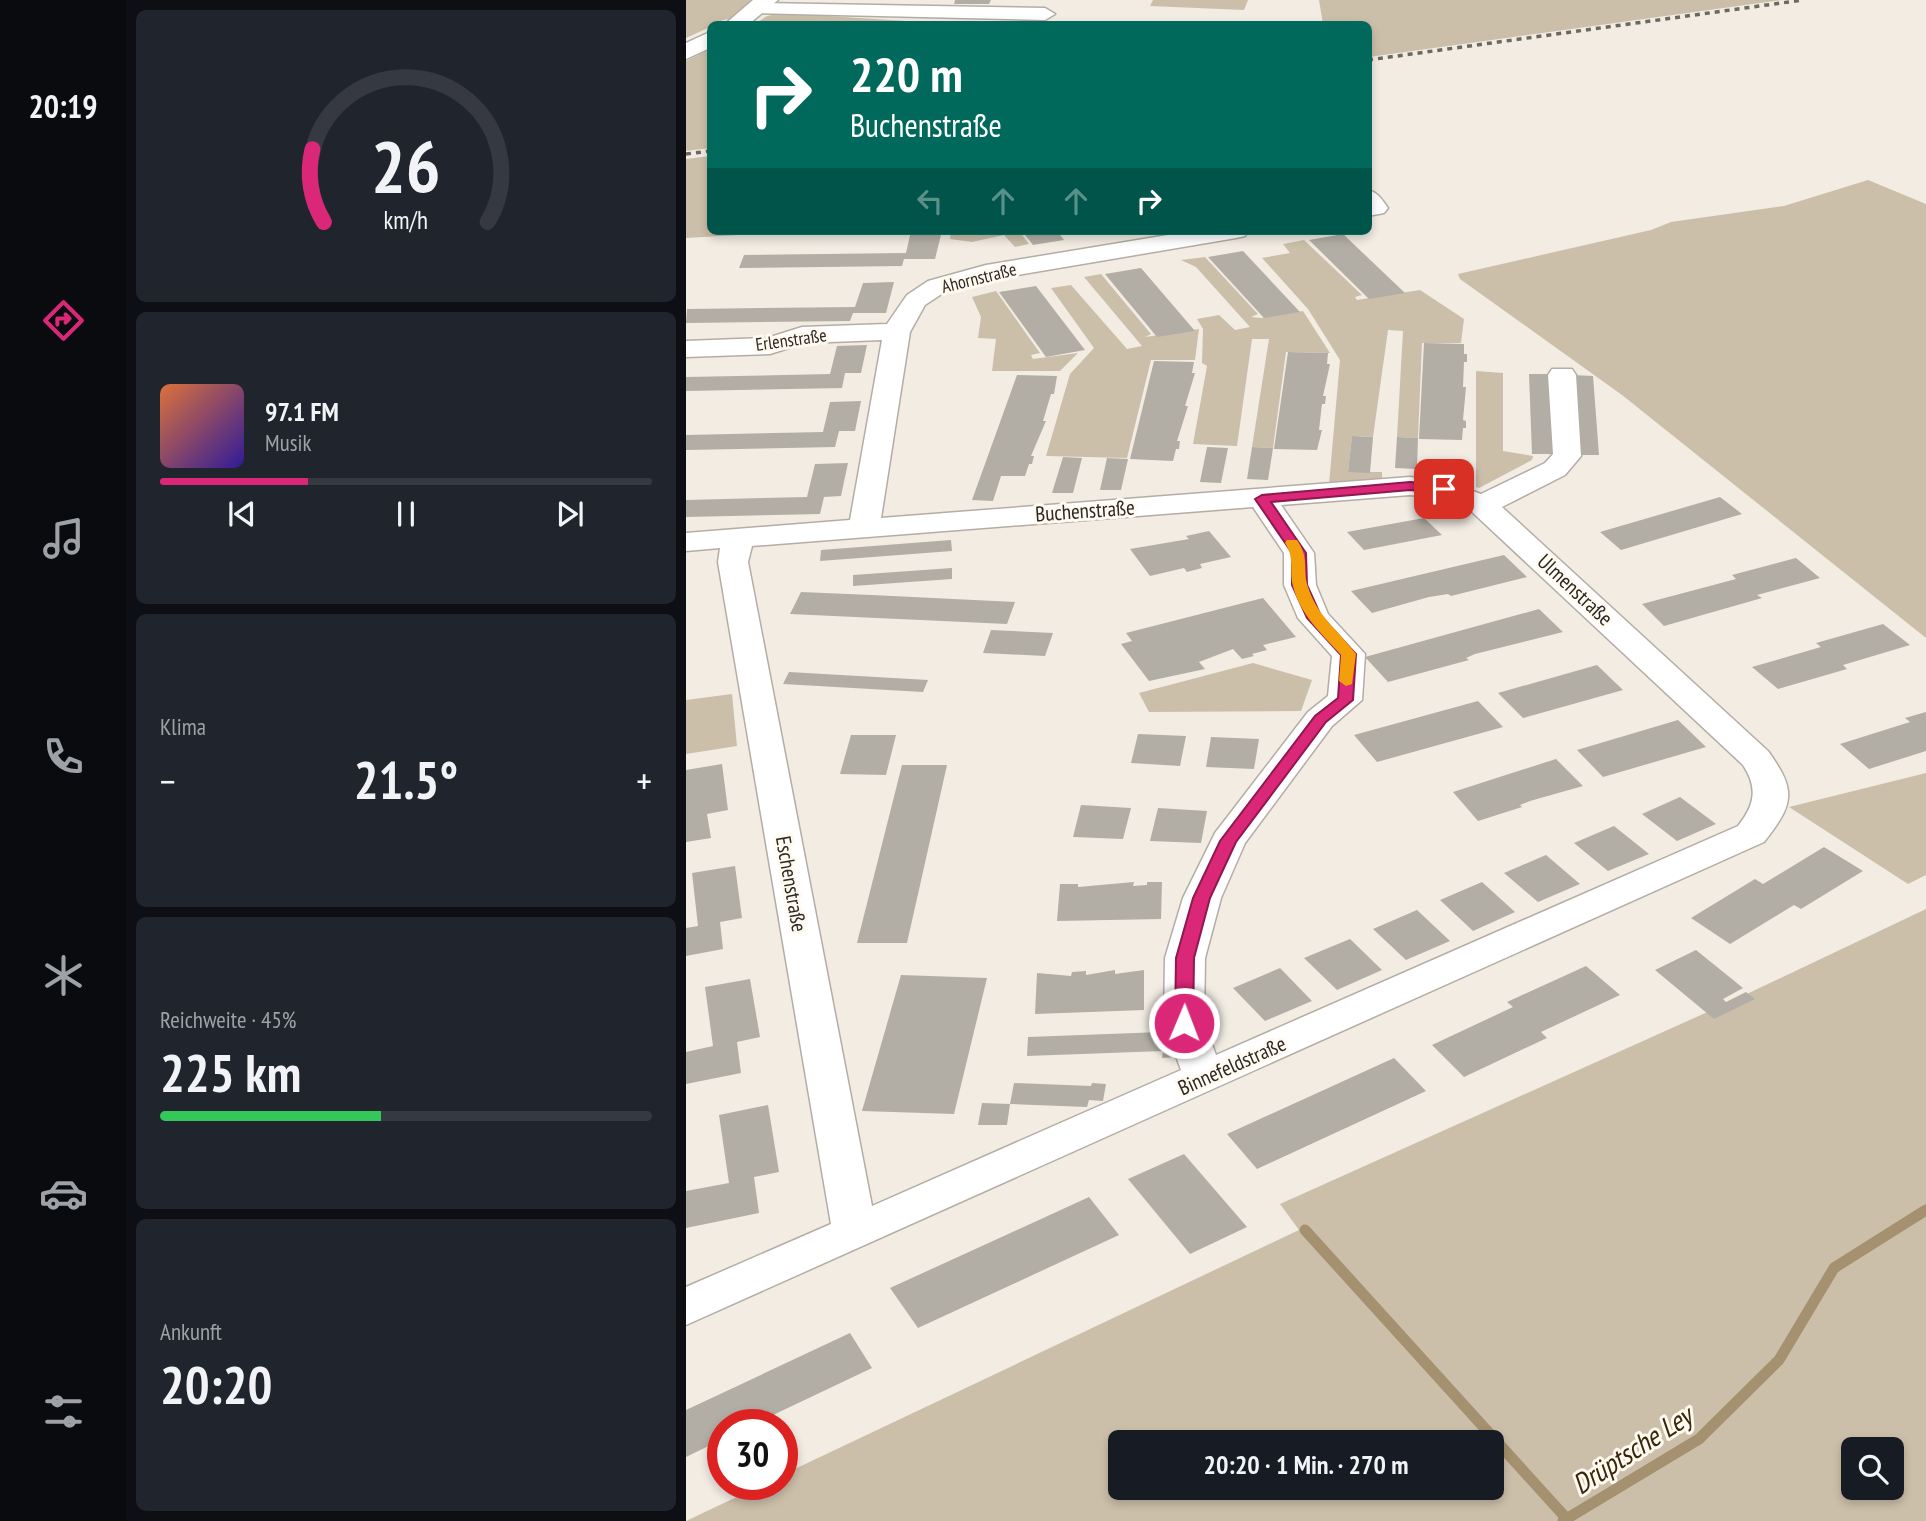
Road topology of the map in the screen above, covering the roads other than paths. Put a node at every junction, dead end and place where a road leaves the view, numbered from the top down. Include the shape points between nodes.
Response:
1 (762, 5) edge
2 (1045, 14) dead end
3 (740, 21) edge
4 (707, 41) edge
5 (686, 52) edge
6 (1212, 235) edge
7 (897, 332) junction
8 (686, 349) edge
9 (1562, 375) dead end
10 (1262, 499) junction
11 (1482, 505) junction
12 (864, 527) junction
13 (738, 538) junction
14 (686, 542) edge
15 (1769, 813) joint
16 (1204, 1078) junction
17 (854, 1230) junction
18 (686, 1307) edge

1 - 2 street
1 - 3 street
4 - 5 street
6 - 7 street, Ahornstraße via 986,273 937,286 916,300
7 - 8 street, Erlenstraße via 802,335 770,346
7 - 12 street, Ahornstraße
9 - 11 street via 1567,456 1555,469
10 - 11 street, Buchenstraße via 1410,486 1444,489
10 - 12 street, Buchenstraße
10 - 16 street via 1299,553 1300,585 1314,618 1349,654 1345,700 1320,719 1228,841 1202,898 1185,958 1184,1023
11 - 15 street, Ulmenstraße via 1755,758 1769,776 1773,793
12 - 13 street, Buchenstraße
13 - 14 street, Buchenstraße
13 - 17 street, Eschenstraße via 733,562
15 - 16 street, Binnefeldstraße via 1751,834
16 - 17 street, Binnefeldstraße
17 - 18 street, Binnefeldstraße

